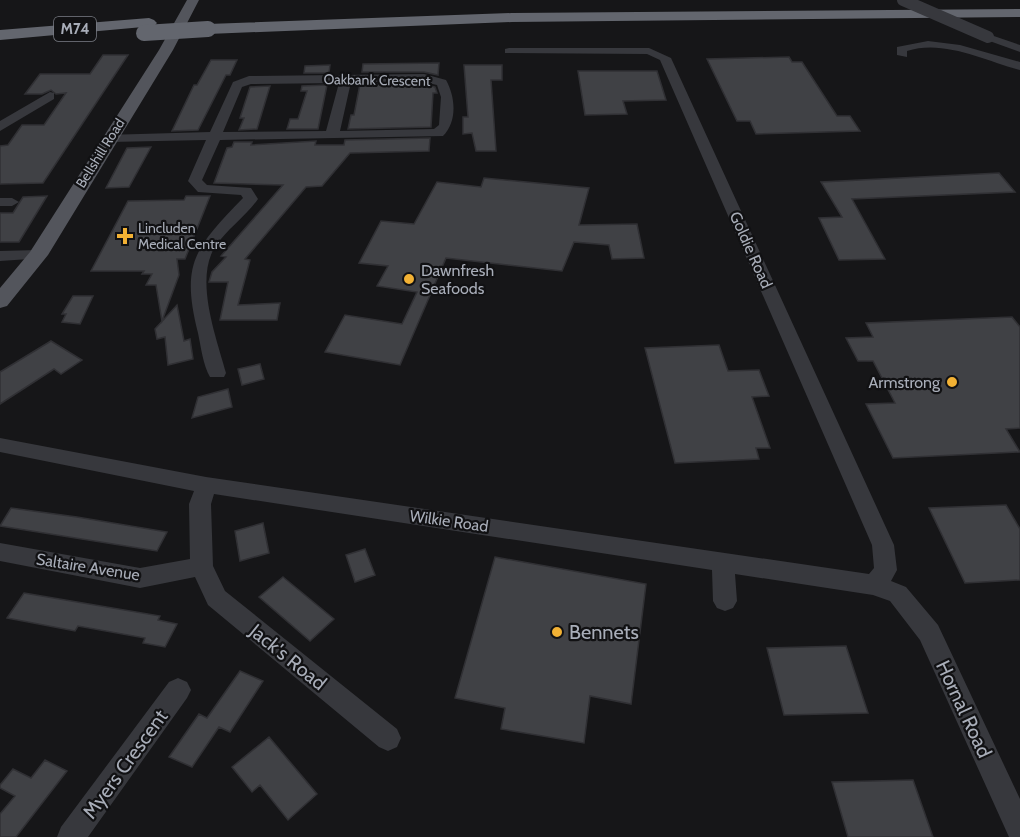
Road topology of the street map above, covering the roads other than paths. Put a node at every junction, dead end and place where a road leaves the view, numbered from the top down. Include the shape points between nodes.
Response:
1 (193, 0) edge
2 (903, 0) edge
3 (1018, 7) edge
4 (146, 28) junction
5 (0, 35) edge
6 (0, 45) edge
7 (1020, 49) edge
8 (509, 51) dead end
9 (903, 55) dead end
10 (1020, 66) edge
11 (346, 79) junction
12 (50, 96) dead end
13 (6, 117) edge
14 (0, 126) edge
15 (332, 135) junction
16 (216, 136) junction
17 (110, 138) junction
18 (38, 255) junction
19 (0, 256) edge
20 (0, 301) edge
21 (217, 373) dead end
22 (0, 445) edge
23 (206, 485) junction
24 (0, 552) edge
25 (723, 562) junction
26 (202, 566) junction
27 (874, 585) junction
28 (898, 594) joint
29 (725, 601) dead end
30 (178, 690) dead end
31 (388, 738) dead end
32 (1020, 830) edge
33 (71, 837) edge

1 - 17 main road, Bellshill Road
2 - 7 street, bridge
3 - 4 highway, M74, bridge via 561,15
4 - 5 highway, M74
4 - 6 highway, M74
8 - 27 street, Goldie Road via 649,51 665,58 883,545 886,570
9 - 10 street via 901,49 908,46 945,46
11 - 15 street
11 - 15 street, Oakbank Crescent via 424,78 442,84 447,97 445,126 438,134
11 - 16 street, Oakbank Crescent via 241,82
12 - 13 street
13 - 14 street
15 - 16 street, Oakbank Crescent
16 - 17 street, Oakbank Crescent
16 - 21 street via 195,181 197,185 203,189 246,191 251,199 205,251 200,267 201,310
17 - 18 main road, Bellshill Road
18 - 19 street
18 - 20 main road, Bellshill Road
22 - 23 street, Wilkie Road
23 - 25 street, Wilkie Road
23 - 26 street via 201,504
24 - 26 street, Saltaire Avenue via 140,578
25 - 27 street, Wilkie Road
25 - 29 street
26 - 31 street, Jack's Road via 216,598
27 - 28 street, Wilkie Road
28 - 32 street, Hornal Road via 928,633
30 - 33 street, Myers Crescent

